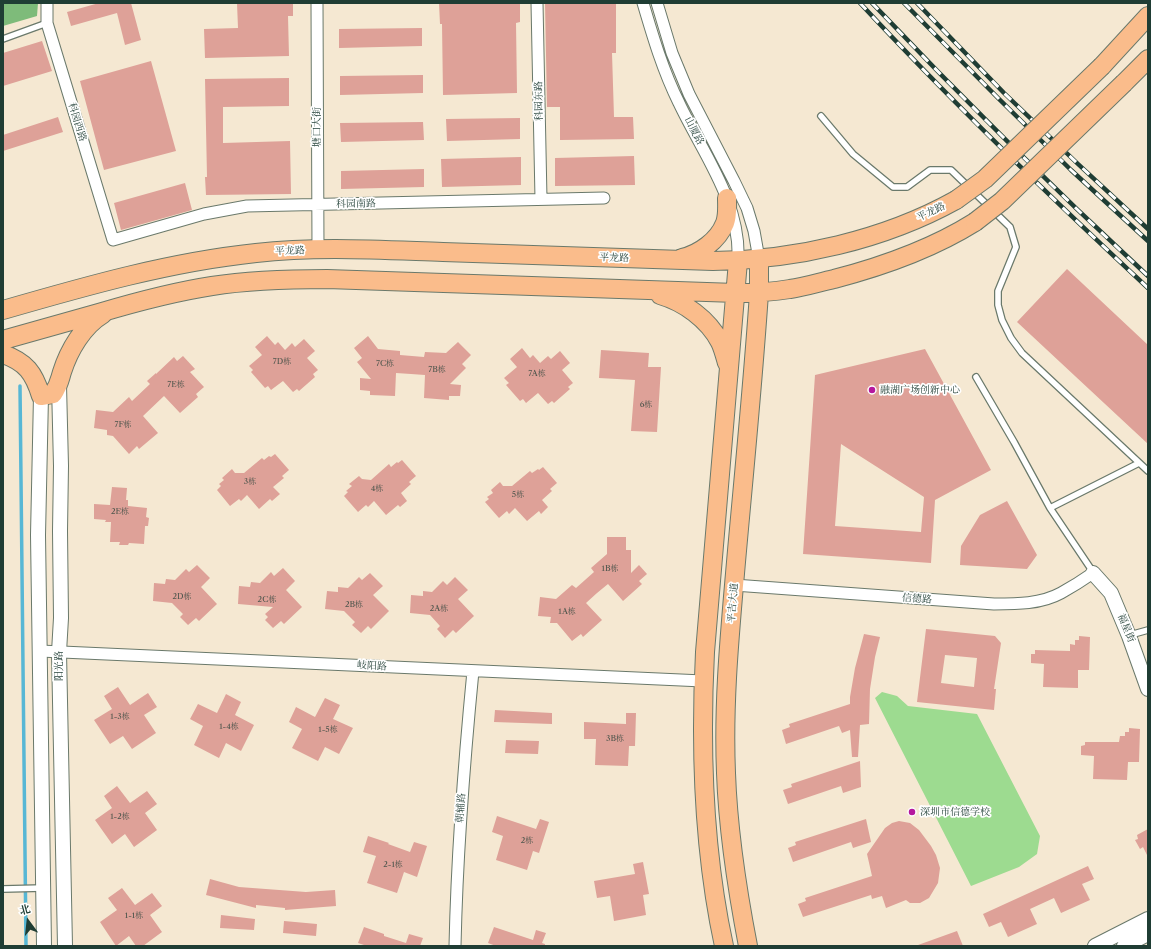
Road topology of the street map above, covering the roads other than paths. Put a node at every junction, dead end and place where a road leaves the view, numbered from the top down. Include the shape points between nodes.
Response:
1 (47, 3) edge
2 (317, 3) edge
3 (537, 3) edge
4 (642, 3) edge
5 (657, 3) edge
6 (1148, 16) edge
7 (47, 23) junction
8 (3, 39) edge
9 (1148, 59) edge
10 (821, 116) dead end
11 (604, 198) dead end
12 (727, 198) junction
13 (541, 199) junction
14 (318, 205) junction
15 (113, 240) joint
16 (318, 250) junction
17 (759, 259) junction
18 (672, 260) junction
19 (738, 261) junction
20 (645, 291) junction
21 (736, 293) junction
22 (759, 293) junction
23 (115, 308) junction
24 (3, 310) edge
25 (3, 340) edge
26 (3, 354) edge
27 (728, 376) junction
28 (976, 377) dead end
29 (59, 385) junction
30 (41, 396) junction
31 (1139, 463) junction
32 (1148, 471) edge
33 (1050, 508) junction
34 (1093, 573) junction
35 (734, 585) junction
36 (1148, 630) edge
37 (1129, 636) junction
38 (40, 651) junction
39 (59, 652) junction
40 (473, 671) junction
41 (703, 681) junction
42 (1148, 689) edge
43 (37, 888) junction
44 (3, 889) edge
45 (1148, 919) edge
46 (1148, 934) edge
47 (44, 946) edge
48 (65, 946) edge
49 (455, 946) edge
50 (724, 946) edge
51 (748, 946) edge
52 (1095, 946) edge
53 (1124, 946) edge

1 - 7 street, 科园西路
2 - 14 street, 塘口大街
3 - 13 street, 科园东路
4 - 12 street, 山厦路 via 670,83
5 - 17 street, 山厦路 via 672,53 689,94 747,208
6 - 17 main road, 平龙路, bridge via 1102,66 984,179 956,200 920,218 875,235 820,249
7 - 8 lane
7 - 15 street, 科园西路
9 - 22 main road, bridge via 1002,201 975,222 940,242 882,265 804,286
10 - 31 lane via 853,154 893,187 907,187 930,170 951,170 1010,227 1016,247 998,291 998,305 1011,338 1022,353
11 - 13 street, 科园南路
12 - 18 main road via 725,223 712,242 689,256
12 - 19 street, 山厦路 via 737,233
13 - 14 street, 科园南路
14 - 15 street, 科园南路 via 247,206 204,214
14 - 16 street, 塘口大街
16 - 18 main road, 平龙路
16 - 24 main road, 平龙路 via 258,252 175,265
17 - 19 main road, 平龙路
17 - 22 main road, 平吉大道
18 - 19 main road, 平龙路
19 - 21 main road
20 - 21 main road
20 - 23 main road via 327,279 283,280 212,286
20 - 27 main road via 679,303 705,322 720,342 726,358
21 - 22 main road
21 - 27 main road
22 - 35 main road, 平吉大道
23 - 25 main road
23 - 29 main road via 91,323 82,333 68,358
26 - 30 main road via 20,362 29,370
27 - 41 main road
28 - 33 lane
29 - 30 main road via 53,394
29 - 39 street, 阳光路
30 - 38 street, 阳光路 via 38,535
31 - 32 lane
31 - 33 lane
33 - 34 lane
34 - 35 street, 信德路 via 1060,593 1030,603 1012,604
34 - 37 street, 福星街 via 1111,593
35 - 51 main road, 平吉大道 via 726,695 726,774 733,855
36 - 37 lane
37 - 42 street, 福星街
38 - 39 street, 岐阳路
38 - 43 street, 阳光路
39 - 40 street, 岐阳路
39 - 48 street, 阳光路
40 - 41 street, 岐阳路
40 - 49 street, 朝辅路 via 460,823
41 - 50 main road via 706,832
43 - 44 lane
43 - 47 street, 阳光路
45 - 52 street
46 - 53 street

